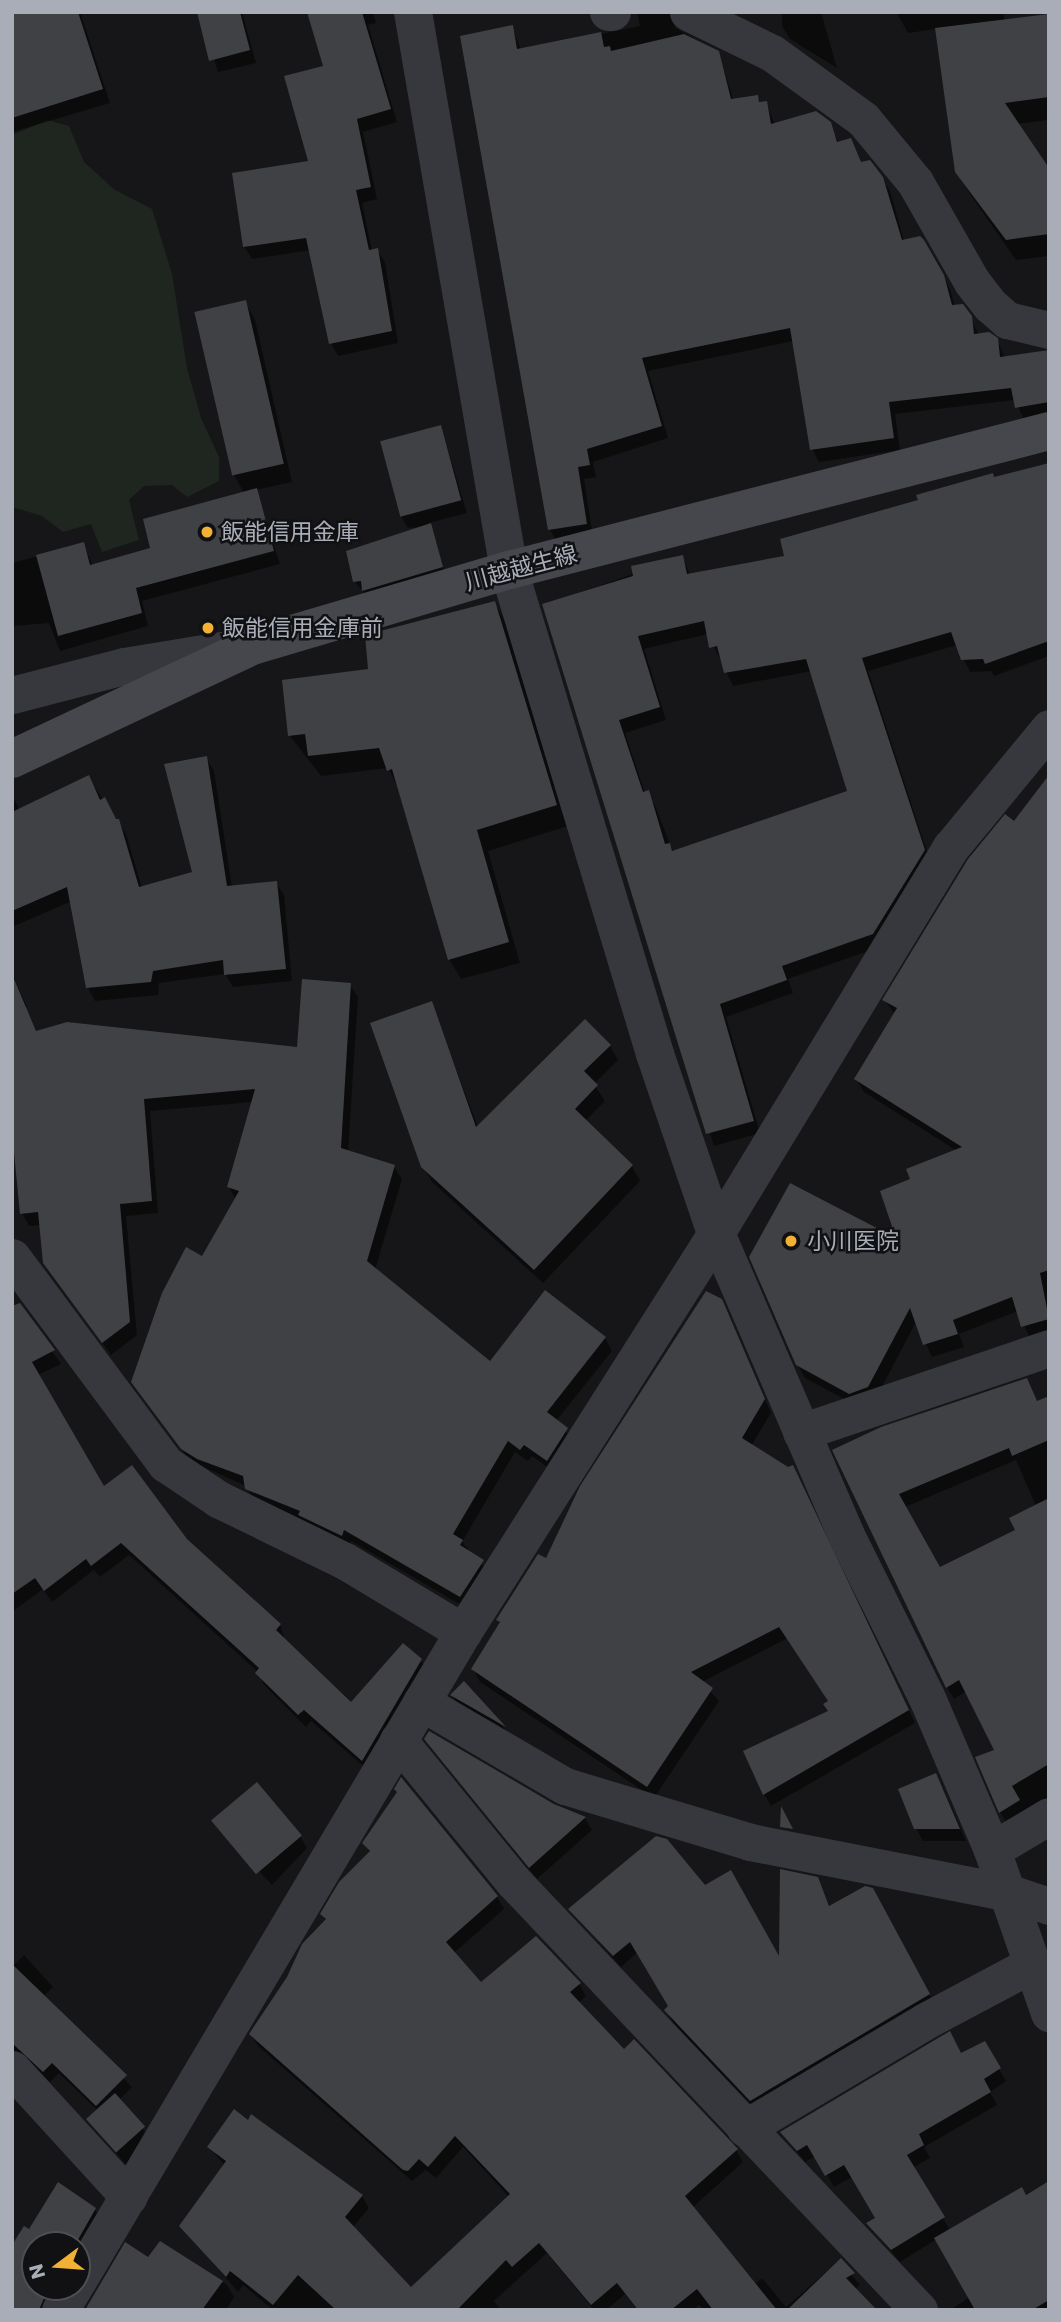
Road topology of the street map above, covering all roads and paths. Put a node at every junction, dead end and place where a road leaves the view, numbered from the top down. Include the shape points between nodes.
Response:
1 (413, 12) edge
2 (688, 12) edge
3 (1049, 330) edge
4 (1049, 431) edge
5 (509, 570) junction
6 (252, 646) junction
7 (12, 695) edge
8 (1049, 728) edge
9 (12, 759) edge
10 (716, 1233) junction
11 (12, 1257) edge
12 (1049, 1348) edge
13 (801, 1432) junction
14 (463, 1632) junction
15 (421, 1702) junction
16 (398, 1740) junction
17 (1049, 1816) edge
18 (992, 1850) junction
19 (1010, 1893) junction
20 (1049, 1906) edge
21 (1032, 1964) junction
22 (1049, 2013) edge
23 (12, 2069) edge
24 (745, 2128) junction
25 (129, 2197) junction
26 (91, 2259) edge
27 (919, 2310) edge

1 - 5 street
2 - 3 street via 772,53 863,119 915,182 990,305 1007,320
4 - 5 main road, 川越越生線
5 - 6 main road, 川越越生線
5 - 10 street via 655,1054
6 - 7 street via 124,666
6 - 9 main road, 川越越生線
8 - 10 street via 951,847
10 - 13 street
10 - 14 street
11 - 14 street via 166,1464 218,1499 345,1561
12 - 13 street
13 - 18 street via 927,1698
14 - 15 street
15 - 16 street
15 - 19 street via 565,1786 750,1842
16 - 24 street via 513,1881
16 - 25 street
17 - 18 street
18 - 19 street
19 - 20 street
19 - 21 street
21 - 22 street
21 - 24 street via 925,2021
23 - 25 street
24 - 27 street
25 - 26 street

